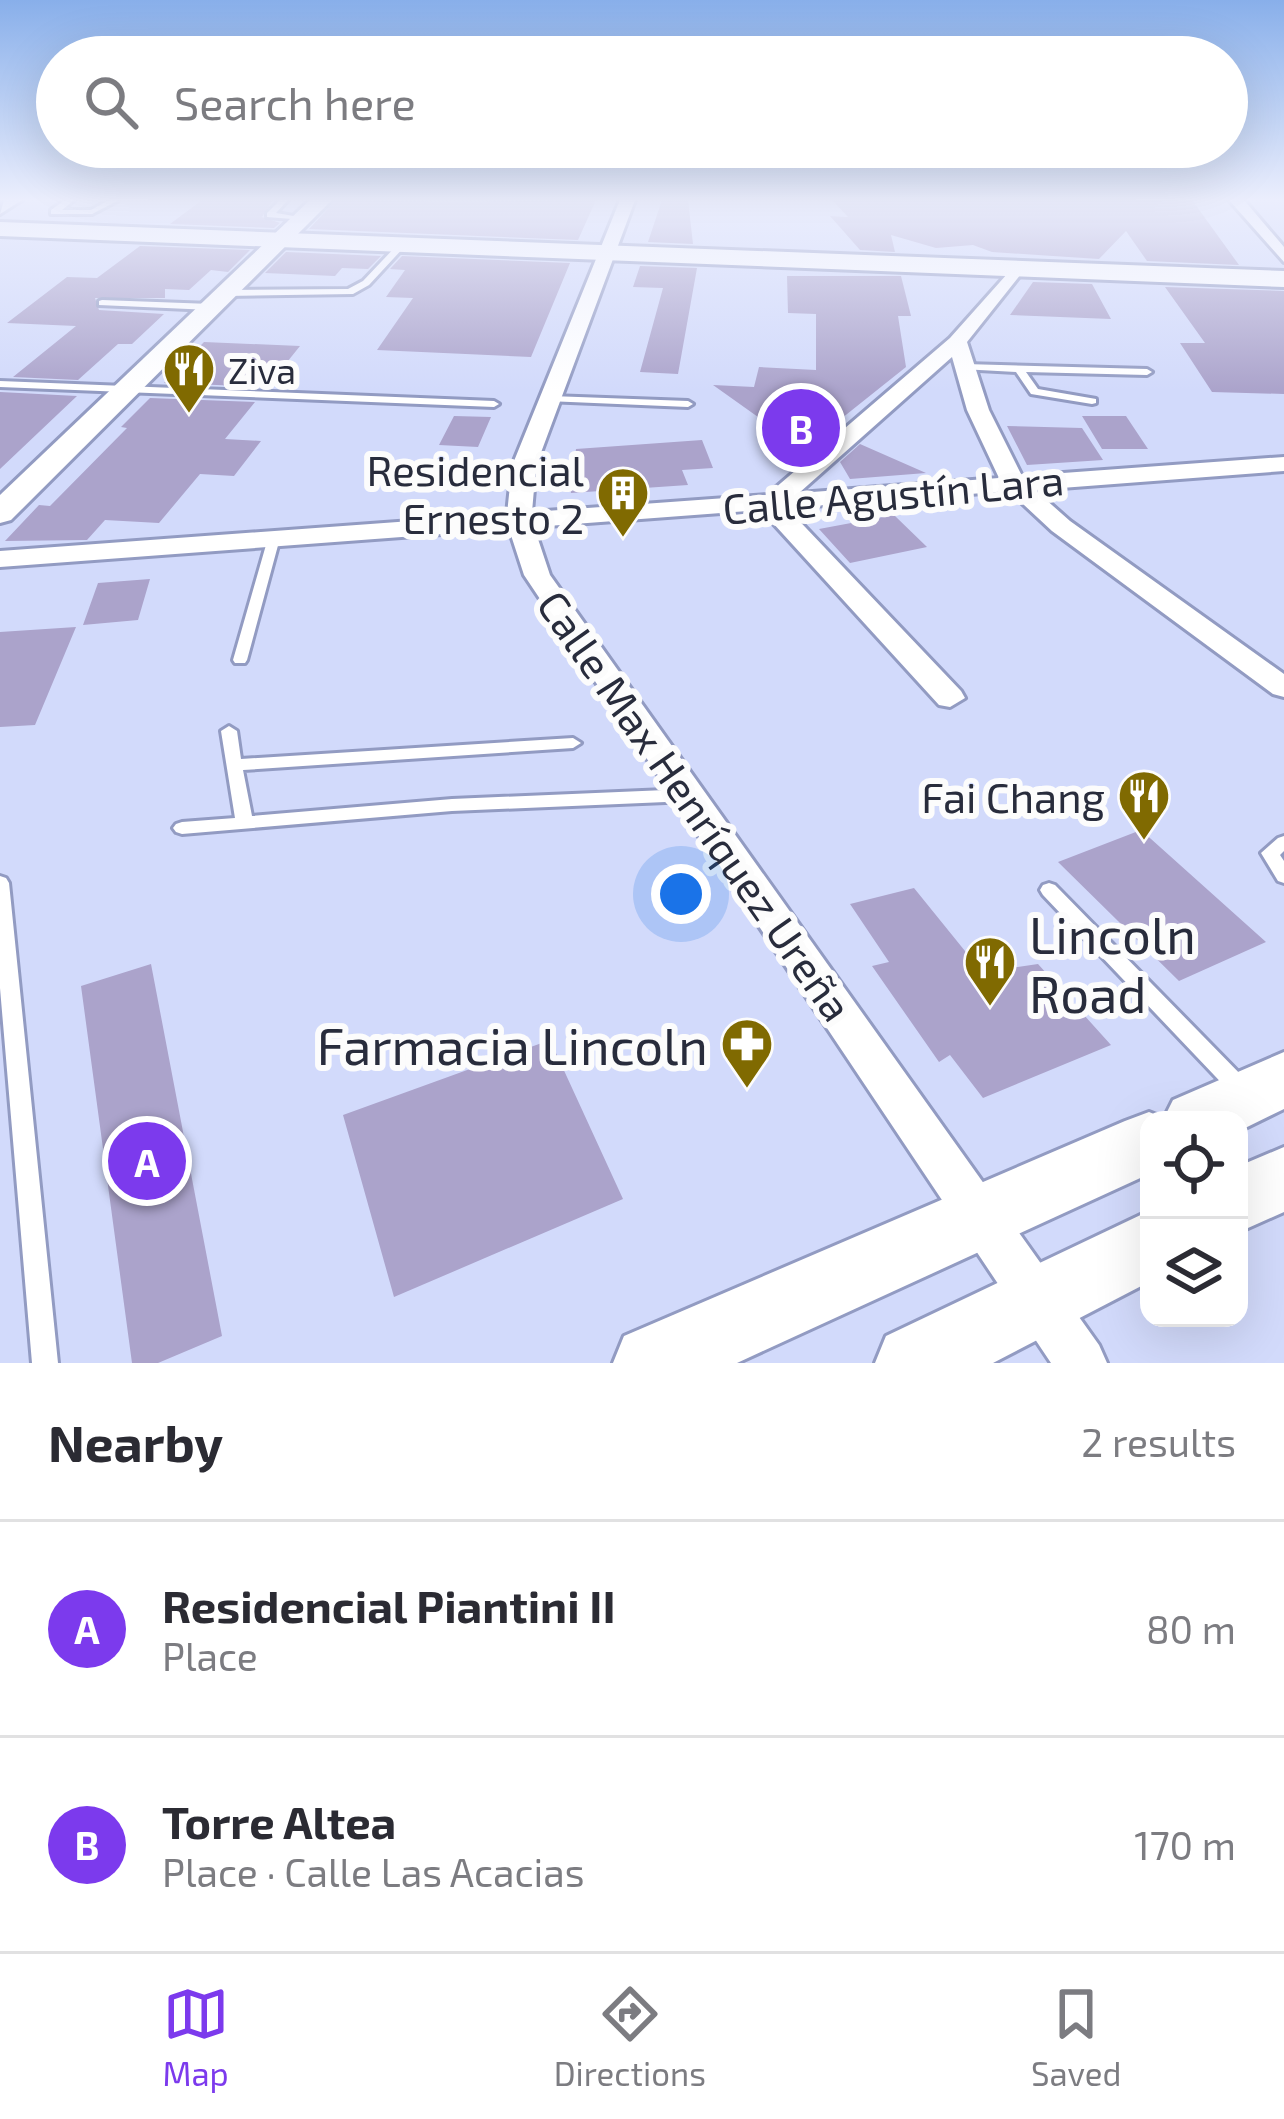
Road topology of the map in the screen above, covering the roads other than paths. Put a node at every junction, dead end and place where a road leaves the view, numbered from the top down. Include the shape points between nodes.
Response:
1 (252, 264) edge
2 (384, 264) edge
3 (602, 264) edge
4 (911, 264) edge
5 (1136, 264) edge
6 (1284, 268) edge
7 (1016, 269) junction
8 (1284, 279) edge
9 (218, 300) junction
10 (102, 303) dead end
11 (957, 342) junction
12 (965, 367) junction
13 (1019, 369) junction
14 (1147, 372) dead end
15 (0, 384) edge
16 (128, 387) junction
17 (550, 399) junction
18 (1092, 401) dead end
19 (494, 404) dead end
20 (688, 404) dead end
21 (1284, 464) edge
22 (1012, 481) junction
23 (770, 505) junction
24 (0, 513) edge
25 (518, 519) junction
26 (274, 538) junction
27 (0, 559) edge
28 (240, 660) dead end
29 (1284, 688) edge
30 (950, 698) dead end
31 (229, 730) dead end
32 (573, 743) dead end
33 (234, 765) junction
34 (689, 795) junction
35 (245, 823) junction
36 (182, 828) dead end
37 (1284, 842) edge
38 (1284, 876) edge
39 (0, 883) edge
40 (1049, 890) dead end
41 (1242, 1098) edge
42 (1140, 1146) edge
43 (1284, 1178) edge
44 (1248, 1196) edge
45 (982, 1220) junction
46 (1140, 1250) edge
47 (1037, 1301) junction
48 (44, 1363) edge
49 (651, 1363) edge
50 (914, 1363) edge
51 (1081, 1363) edge

1 - 9 street
2 - 9 lane via 350,292
3 - 17 street, Calle Max Henríquez Ureña
4 - 7 main road
5 - 6 main road
7 - 8 main road
7 - 11 street
9 - 10 lane
9 - 16 street
11 - 12 street
11 - 23 street
12 - 13 lane
12 - 22 street
13 - 14 lane
13 - 18 lane via 1035,392
15 - 16 lane
16 - 19 lane
16 - 24 street
17 - 20 lane
17 - 25 street, Calle Max Henríquez Ureña via 524,466
21 - 22 street, Calle Agustín Lara
22 - 23 street, Calle Agustín Lara
22 - 29 street via 1061,526
23 - 25 street, Calle Agustín Lara
23 - 30 street
25 - 26 street, Calle Agustín Lara
25 - 34 street, Calle Max Henríquez Ureña via 537,575
26 - 27 street, Calle Agustín Lara
26 - 28 lane
31 - 33 lane
32 - 33 lane
33 - 35 lane
34 - 35 lane
34 - 45 street, Calle Max Henríquez Ureña
35 - 36 lane
37 - 38 lane via 1270,853
39 - 48 lane
40 - 41 lane
42 - 45 main road
43 - 44 main road
45 - 47 street, Calle Max Henríquez Ureña
45 - 49 main road
46 - 47 main road
47 - 50 main road
47 - 51 street, Calle Max Henríquez Ureña

